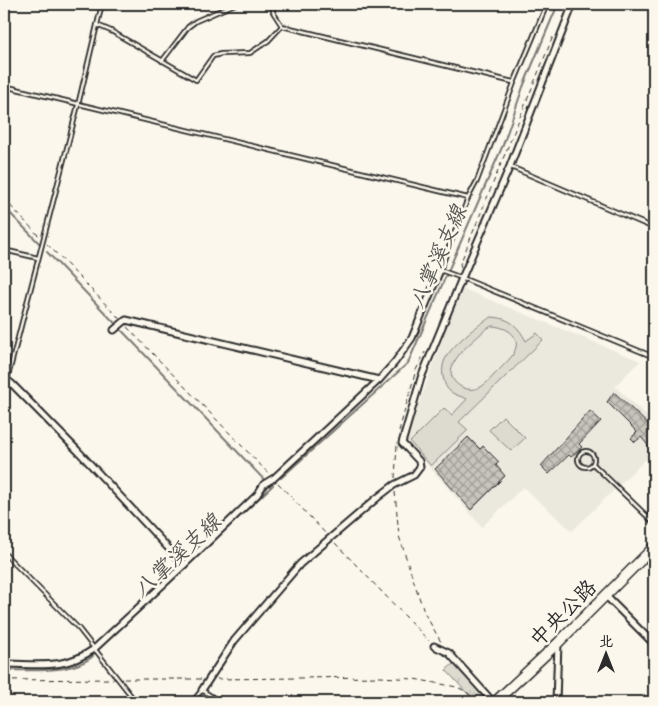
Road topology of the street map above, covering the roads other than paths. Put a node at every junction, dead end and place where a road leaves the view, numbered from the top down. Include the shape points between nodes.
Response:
1 (102, 4) edge
2 (235, 4) edge
3 (273, 4) edge
4 (547, 4) edge
5 (573, 4) edge
6 (96, 25) junction
7 (282, 26) junction
8 (162, 61) junction
9 (514, 82) junction
10 (4, 86) edge
11 (78, 105) junction
12 (510, 166) junction
13 (468, 198) junction
14 (654, 228) edge
15 (4, 250) edge
16 (38, 258) junction
17 (442, 271) junction
18 (462, 278) junction
19 (119, 326) road end
20 (654, 357) edge
21 (5, 380) edge
22 (379, 380) junction
23 (4, 392) edge
24 (593, 464) junction
25 (654, 522) edge
26 (654, 547) edge
27 (4, 553) edge
28 (184, 566) junction
29 (604, 595) junction
30 (654, 632) edge
31 (648, 638) junction
32 (558, 643) junction
33 (654, 644) edge
34 (434, 646) road end
35 (94, 648) junction
36 (4, 664) edge
37 (202, 690) junction
38 (136, 702) edge
39 (192, 702) edge
40 (220, 702) edge
41 (494, 702) edge
42 (556, 702) edge

1 - 6 lane
2 - 8 lane via 196,20
3 - 7 lane via 273,12
4 - 9 lane
5 - 12 street
6 - 8 lane
6 - 11 lane
7 - 8 lane via 250,53 213,56 196,80
7 - 9 lane
9 - 13 lane
10 - 11 lane
11 - 13 lane
11 - 16 lane
12 - 14 lane
12 - 18 street
13 - 17 lane
15 - 16 lane
16 - 21 lane
17 - 18 lane
17 - 22 street via 412,338
18 - 20 lane
18 - 37 street via 421,378 402,443 419,461 420,467 414,476 390,488 300,564 234,641
19 - 22 street via 126,320
21 - 23 lane
21 - 28 street via 78,451
22 - 28 street via 264,484 257,495
24 - 24 lane via 582,467 578,455 582,451 590,452
24 - 25 lane
26 - 29 main road, 中央公路
27 - 35 lane
28 - 35 street
29 - 31 street
29 - 32 main road, 中央公路
30 - 31 street
31 - 33 street
32 - 41 main road, 中央公路
32 - 42 street
34 - 41 street via 449,653
35 - 36 street via 82,657 60,664
35 - 38 lane
37 - 39 lane
37 - 40 lane

